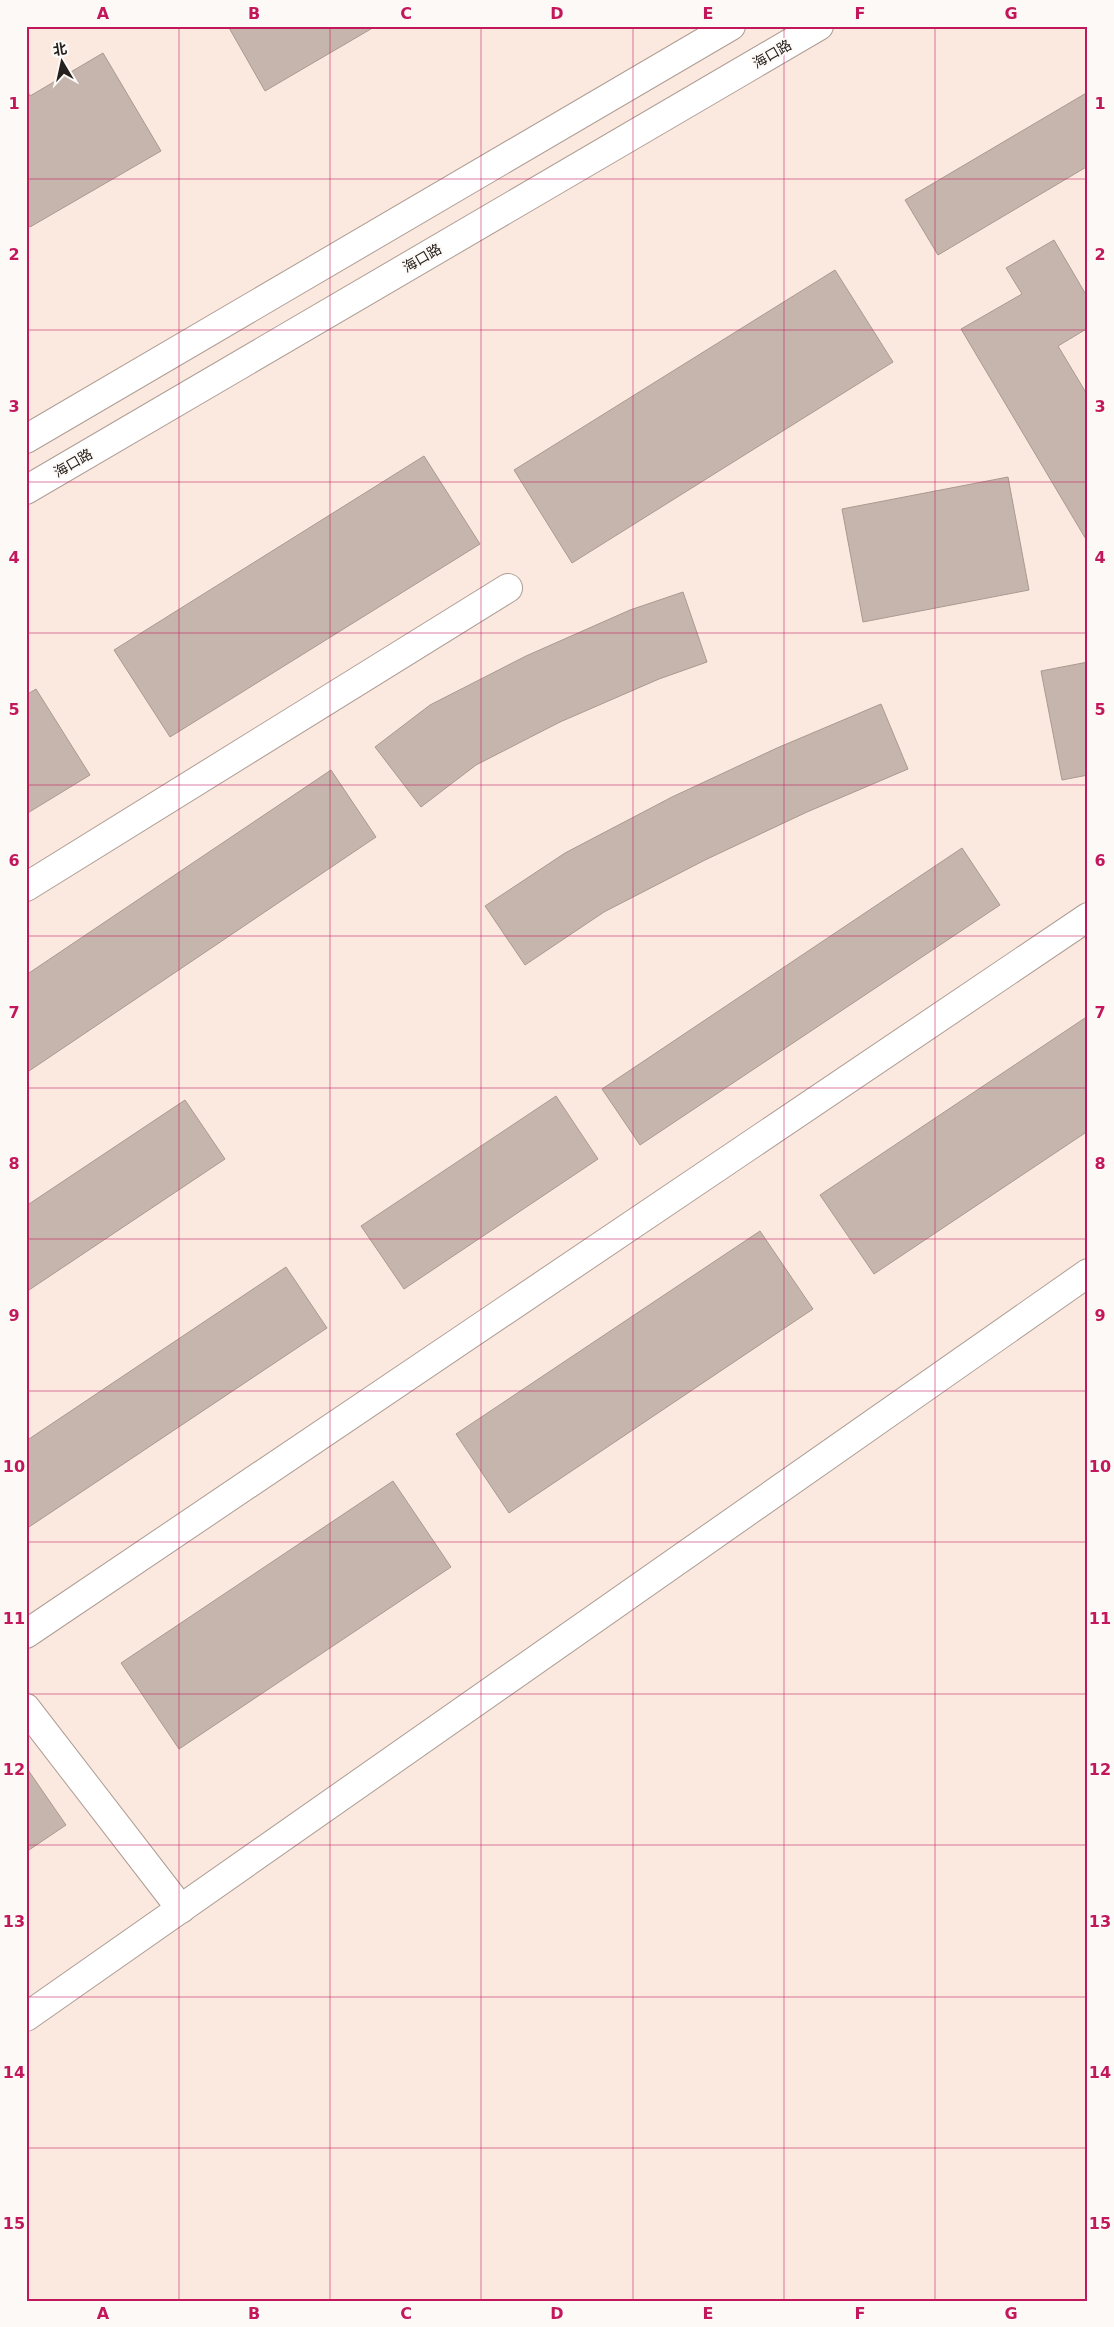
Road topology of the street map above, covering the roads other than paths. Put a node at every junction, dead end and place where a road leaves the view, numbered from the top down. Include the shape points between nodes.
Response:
1 (731, 26) edge
2 (819, 26) edge
3 (26, 439) edge
4 (26, 490) edge
5 (508, 588) dead end
6 (26, 887) edge
7 (1088, 917) edge
8 (1088, 1273) edge
9 (26, 1634) edge
10 (26, 1708) edge
11 (181, 1909) junction
12 (26, 2017) edge

1 - 3 main road
2 - 4 main road, 海口路
5 - 6 main road
7 - 9 main road
8 - 11 main road
10 - 11 main road
11 - 12 main road

